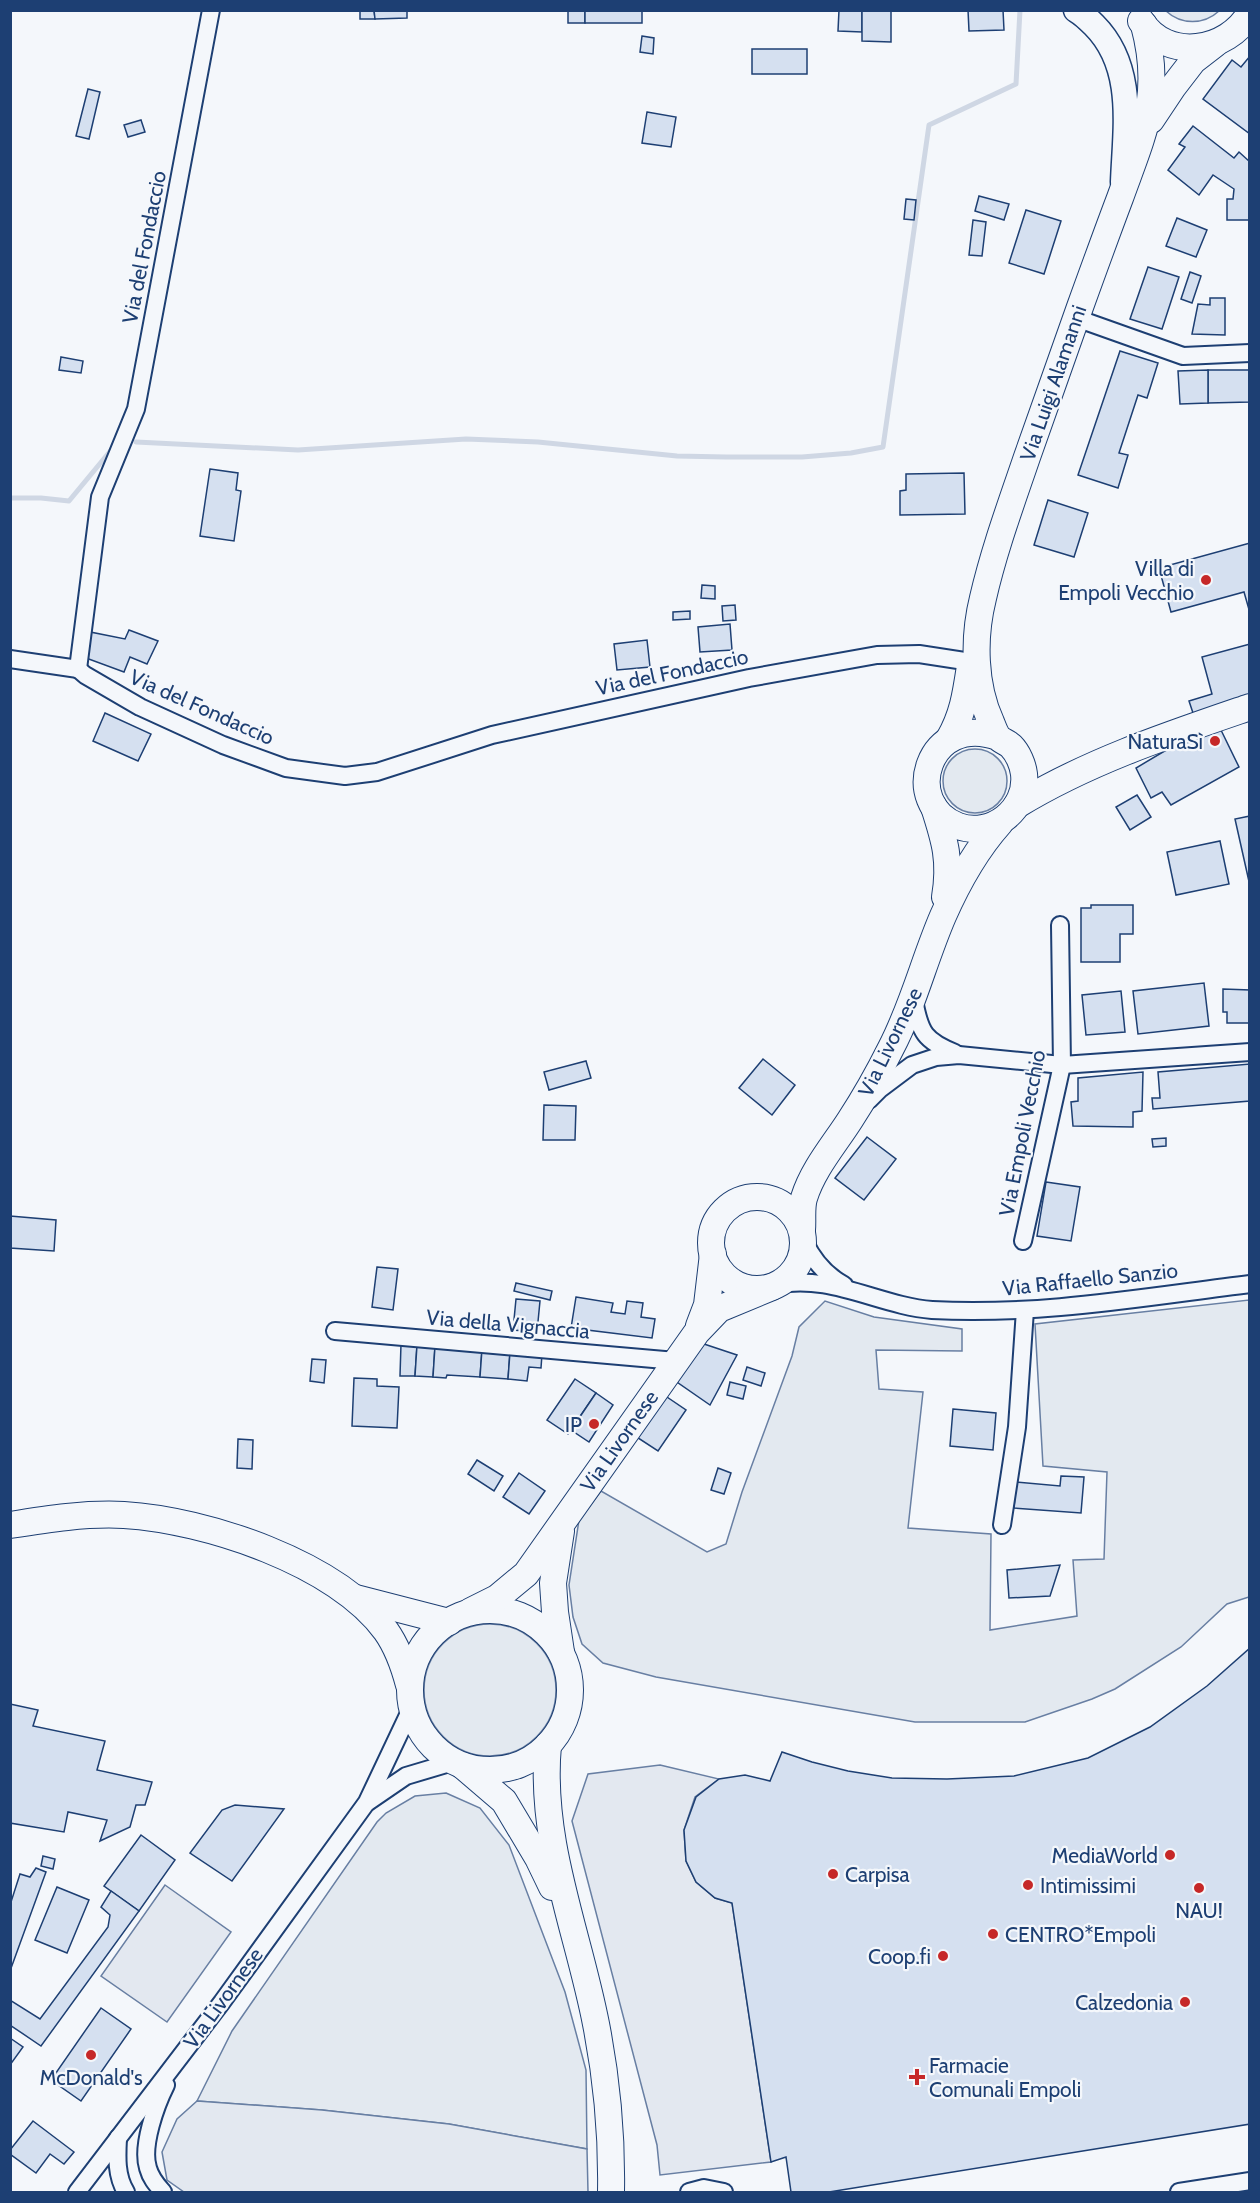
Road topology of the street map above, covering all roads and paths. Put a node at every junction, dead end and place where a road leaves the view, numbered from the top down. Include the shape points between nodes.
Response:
1 (211, 10) edge
2 (1076, 10) edge
3 (1250, 13) edge
4 (1139, 18) edge
5 (1215, 44) junction
6 (1146, 128) junction
7 (1123, 190) junction
8 (1076, 318) junction
9 (1250, 353) edge
10 (974, 652) junction
11 (10, 659) edge
12 (78, 669) junction
13 (1250, 707) edge
14 (998, 737) junction
15 (949, 739) junction
16 (934, 807) junction
17 (1008, 814) junction
18 (942, 918) junction
19 (1060, 926) dead end
20 (914, 998) junction
21 (1250, 1052) edge
22 (959, 1055) junction
23 (1062, 1065) junction
24 (850, 1119) junction
25 (823, 1158) junction
26 (754, 1197) junction
27 (803, 1235) junction
28 (1023, 1241) dead end
29 (712, 1254) junction
30 (1250, 1284) edge
31 (774, 1286) junction
32 (864, 1295) junction
33 (1025, 1311) junction
34 (335, 1331) dead end
35 (697, 1332) junction
36 (676, 1361) junction
37 (563, 1522) junction
38 (10, 1526) edge
39 (1002, 1526) dead end
40 (354, 1598) junction
41 (456, 1618) junction
42 (562, 1658) junction
43 (410, 1697) junction
44 (548, 1745) junction
45 (458, 1764) junction
46 (367, 1802) junction
47 (571, 1925) junction
48 (181, 2056) junction
49 (118, 2138) junction
50 (1250, 2181) edge
51 (77, 2193) edge
52 (126, 2193) edge
53 (163, 2193) edge
54 (611, 2193) edge
55 (689, 2193) edge
56 (724, 2193) edge
57 (1179, 2193) edge

1 - 12 street, Via del Fondaccio via 136,409 100,497
2 - 7 main road via 1104,36 1119,62 1126,97
3 - 5 main road, Via Luigi Alamanni via 1231,35
4 - 5 main road via 1155,36 1169,43 1184,47
4 - 6 main road, Via Luigi Alamanni via 1153,68
5 - 6 main road, Via Luigi Alamanni via 1193,61
6 - 7 main road, Via Luigi Alamanni
7 - 8 main road, Via Luigi Alamanni
8 - 9 street via 1183,356
8 - 10 main road, Via Luigi Alamanni via 996,547
10 - 12 street, Via del Fondaccio via 877,655 749,678 562,718 492,735 377,772 345,776 286,768 224,745 140,707
10 - 14 main road, Via Luigi Alamanni via 988,715
10 - 15 main road, Via Luigi Alamanni via 965,704
11 - 12 street
13 - 17 main road, Via Livornese via 1068,777
14 - 15 main road via 973,731
14 - 17 main road, Via Livornese via 1020,759 1024,775 1023,790
15 - 16 main road, Via Livornese via 930,762 926,778
16 - 17 main road, Via Livornese via 944,818 971,829 986,828
16 - 18 main road, Via Livornese via 949,859
17 - 18 main road, Via Livornese via 972,858
18 - 20 main road, Via Livornese
19 - 23 street, Via Empoli Vecchio
20 - 22 street via 917,1020 926,1038
20 - 24 main road, Via Livornese via 892,1047
21 - 23 street
22 - 23 street
22 - 24 street via 912,1065
23 - 28 street, Via Empoli Vecchio
24 - 25 main road, Via Livornese
25 - 26 main road, Via Livornese via 785,1189
25 - 27 main road, Via Livornese via 802,1202
26 - 27 main road via 770,1198 784,1205 795,1216
26 - 29 main road, Via Livornese via 729,1206 720,1216 712,1234
27 - 31 main road, Via Livornese via 797,1267
27 - 32 street, Via Raffaello Sanzio via 809,1253 821,1268 836,1281
29 - 31 main road via 718,1268 742,1286
29 - 35 main road, Via Livornese via 707,1305
30 - 33 street, Via Raffaello Sanzio
31 - 32 street, Via Raffaello Sanzio via 802,1281
31 - 35 main road, Via Livornese via 719,1309
32 - 33 street, Via Raffaello Sanzio via 916,1308
33 - 39 street via 1017,1427
34 - 36 street, Via della Vignaccia
35 - 36 main road, Via Livornese
36 - 37 main road, Via Livornese
37 - 41 main road, Via Livornese via 526,1574 497,1598
37 - 42 main road, Via Livornese via 553,1583
38 - 40 main road via 99,1515 167,1519 255,1544 315,1573
40 - 41 main road
40 - 43 main road via 394,1642
41 - 42 main road, Via Livornese via 478,1611 510,1613 538,1627
41 - 43 main road, Via Livornese via 426,1642 415,1663
42 - 44 main road, Via Livornese via 569,1681 568,1704 561,1726
43 - 45 main road via 420,1730 434,1748
43 - 46 street, Via Livornese
44 - 45 main road, Via Livornese via 530,1760 508,1768 486,1770
44 - 47 main road via 545,1778 551,1842
45 - 46 street, Via Livornese via 406,1776
45 - 47 main road via 504,1801
46 - 48 street, Via Livornese
47 - 54 main road via 596,2023 609,2107
48 - 49 street, Via Livornese
48 - 53 street via 161,2095 147,2151 147,2166
49 - 51 street, Via Livornese
49 - 52 street via 117,2161
50 - 57 street
55 - 56 street via 704,2188

